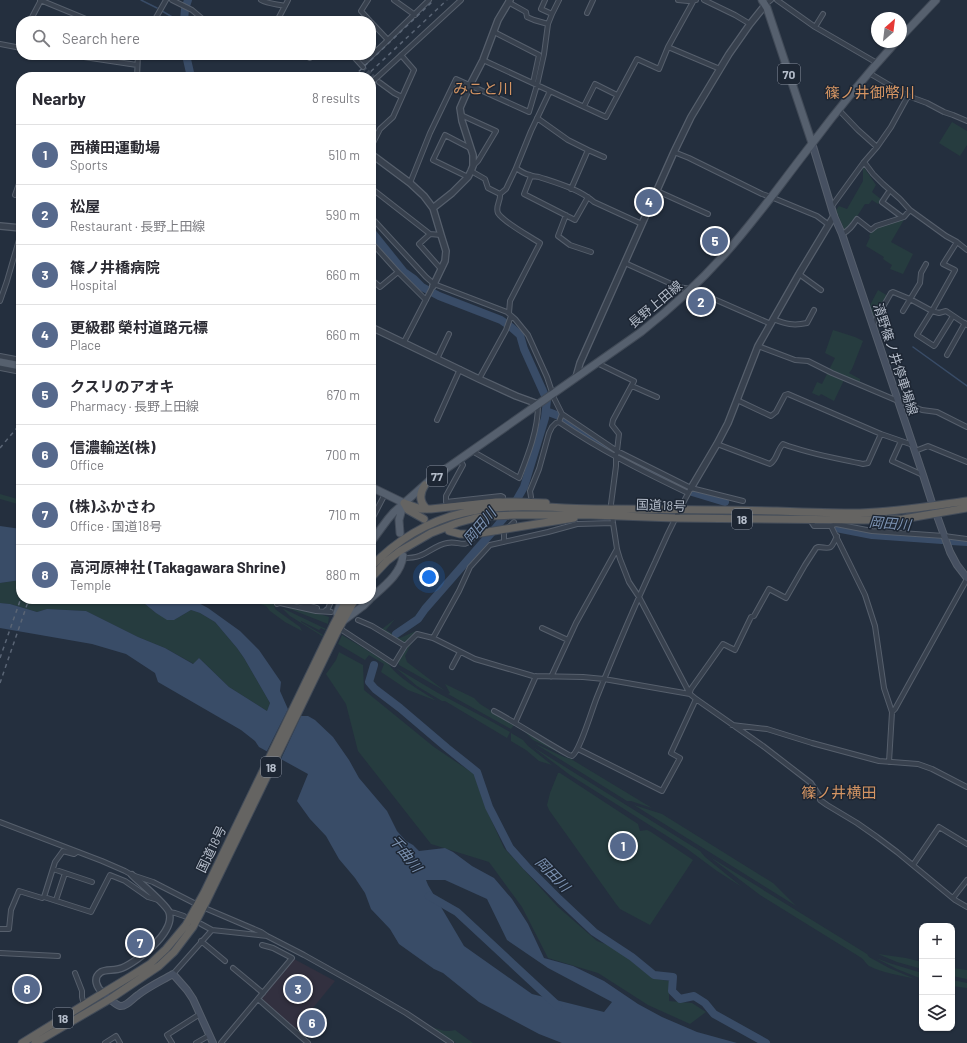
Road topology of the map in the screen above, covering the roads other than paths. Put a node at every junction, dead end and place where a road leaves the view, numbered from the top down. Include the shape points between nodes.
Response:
1 (41, 0) edge
2 (166, 0) edge
3 (172, 0) edge
4 (261, 0) edge
5 (288, 0) edge
6 (368, 0) edge
7 (394, 0) edge
8 (429, 0) edge
9 (462, 0) edge
10 (545, 0) edge
11 (558, 0) edge
12 (593, 0) edge
13 (678, 0) edge
14 (695, 0) edge
15 (704, 0) edge
16 (777, 0) edge
17 (936, 0) edge
18 (509, 1) edge
19 (766, 1) edge
20 (180, 2) edge
21 (285, 6) junction
22 (587, 12) dead end
23 (552, 14) junction
24 (823, 14) dead end
25 (414, 15) junction
26 (33, 16) edge
27 (79, 16) edge
28 (157, 16) edge
29 (199, 16) edge
30 (281, 16) edge
31 (365, 16) edge
32 (548, 24) junction
33 (750, 24) junction
34 (376, 27) edge
35 (815, 27) junction
36 (907, 30) edge
37 (494, 32) junction
38 (388, 40) junction
39 (0, 44) edge
40 (16, 47) edge
41 (668, 47) junction
42 (891, 48) edge
43 (376, 51) edge
44 (401, 55) junction
45 (104, 60) edge
46 (138, 60) edge
47 (357, 60) edge
48 (483, 60) junction
49 (877, 63) junction
50 (137, 65) junction
51 (363, 67) tunnel mouth
52 (720, 70) junction
53 (136, 72) edge
54 (869, 73) junction
55 (376, 78) edge
56 (379, 82) tunnel mouth
57 (535, 84) junction
58 (470, 85) junction
59 (550, 91) junction
60 (617, 95) junction
61 (908, 96) junction
62 (402, 97) junction
63 (584, 106) junction
64 (838, 109) junction
65 (461, 115) junction
66 (537, 118) junction
67 (967, 121) edge
68 (377, 134) edge
69 (812, 143) junction
70 (877, 147) junction
71 (470, 148) junction
72 (588, 150) junction
73 (674, 152) junction
74 (376, 158) edge
75 (604, 158) dead end
76 (864, 162) junction
77 (472, 168) junction
78 (516, 168) junction
79 (531, 176) junction
80 (468, 177) junction
81 (410, 183) junction
82 (571, 189) junction
83 (656, 191) junction
84 (16, 192) edge
85 (376, 192) edge
86 (888, 193) dead end
87 (500, 194) junction
88 (15, 195) dead end
89 (588, 197) junction
90 (771, 197) junction
91 (832, 206) junction
92 (433, 208) junction
93 (910, 210) junction
94 (708, 214) dead end
95 (566, 215) junction
96 (834, 216) junction
97 (902, 217) junction
98 (376, 222) edge
99 (642, 224) junction
100 (829, 225) junction
101 (0, 226) edge
102 (16, 228) edge
103 (430, 234) junction
104 (842, 234) junction
105 (441, 235) junction
106 (957, 242) junction
107 (376, 248) edge
108 (16, 250) edge
109 (967, 250) edge
110 (591, 252) dead end
111 (625, 263) junction
112 (926, 264) dead end
113 (441, 269) junction
114 (398, 272) junction
115 (799, 274) junction
116 (376, 283) edge
117 (433, 285) junction
118 (691, 289) junction
119 (821, 290) dead end
120 (427, 298) junction
121 (910, 299) junction
122 (0, 301) edge
123 (814, 310) dead end
124 (903, 311) dead end
125 (932, 311) junction
126 (510, 314) junction
127 (953, 316) junction
128 (772, 322) junction
129 (873, 324) junction
130 (966, 324) edge
131 (376, 329) edge
132 (449, 334) dead end
133 (404, 342) junction
134 (758, 346) junction
135 (946, 355) dead end
136 (0, 356) edge
137 (437, 358) junction
138 (16, 359) edge
139 (0, 362) edge
140 (597, 363) junction
141 (16, 365) edge
142 (0, 368) edge
143 (460, 369) junction
144 (16, 371) edge
145 (576, 377) junction
146 (479, 379) junction
147 (632, 386) junction
148 (553, 394) junction
149 (657, 397) dead end
150 (736, 400) junction
151 (898, 401) junction
152 (538, 404) junction
153 (561, 418) junction
154 (438, 420) dead end
155 (967, 427) edge
156 (881, 434) junction
157 (901, 441) junction
158 (717, 444) junction
159 (914, 448) junction
160 (472, 451) junction
161 (617, 454) junction
162 (460, 460) junction
163 (967, 462) edge
164 (923, 475) junction
165 (425, 485) junction
166 (376, 490) edge
167 (689, 491) junction
168 (385, 494) junction
169 (743, 501) dead end
170 (967, 501) edge
171 (501, 502) junction
172 (526, 502) junction
173 (404, 503) junction
174 (933, 506) junction
175 (967, 508) edge
176 (427, 509) junction
177 (679, 509) junction
178 (376, 511) edge
179 (612, 512) junction
180 (936, 513) junction
181 (592, 515) junction
182 (515, 518) junction
183 (675, 518) junction
184 (424, 519) dead end
185 (810, 519) junction
186 (485, 522) dead end
187 (613, 523) junction
188 (831, 526) junction
189 (506, 530) junction
190 (449, 531) dead end
191 (479, 532) junction
192 (400, 534) dead end
193 (376, 535) edge
194 (837, 536) junction
195 (944, 536) junction
196 (472, 539) dead end
197 (967, 539) edge
198 (504, 542) junction
199 (617, 549) junction
200 (403, 557) joint
201 (376, 562) edge
202 (376, 573) edge
203 (967, 578) edge
204 (376, 594) edge
205 (639, 597) junction
206 (284, 604) edge
207 (301, 604) edge
208 (331, 604) edge
209 (341, 604) edge
210 (345, 604) edge
211 (352, 604) edge
212 (365, 604) edge
213 (329, 611) junction
214 (358, 620) dead end
215 (336, 627) junction
216 (542, 628) dead end
217 (433, 638) junction
218 (568, 640) junction
219 (405, 646) junction
220 (460, 652) junction
221 (452, 667) dead end
222 (536, 676) junction
223 (551, 677) junction
224 (604, 679) junction
225 (690, 694) junction
226 (696, 699) junction
227 (494, 711) dead end
228 (892, 712) junction
229 (515, 723) junction
230 (732, 724) junction
231 (578, 749) junction
232 (889, 762) junction
233 (967, 787) edge
234 (0, 822) edge
235 (967, 844) edge
236 (78, 852) junction
237 (913, 866) junction
238 (53, 869) junction
239 (65, 873) junction
240 (132, 875) junction
241 (967, 880) edge
242 (92, 882) dead end
243 (44, 897) junction
244 (953, 898) junction
245 (56, 900) junction
246 (158, 900) junction
247 (202, 904) junction
248 (967, 907) edge
249 (169, 912) junction
250 (184, 916) dead end
251 (201, 924) dead end
252 (0, 929) edge
253 (212, 930) junction
254 (267, 936) junction
255 (201, 941) junction
256 (262, 945) dead end
257 (0, 953) edge
258 (58, 956) dead end
259 (225, 961) dead end
260 (233, 968) dead end
261 (75, 973) dead end
262 (173, 974) junction
263 (263, 992) junction
264 (103, 993) junction
265 (110, 998) junction
266 (258, 999) junction
267 (84, 1005) junction
268 (200, 1014) junction
269 (41, 1032) junction
270 (210, 1035) junction
271 (39, 1042) edge
272 (16, 1043) edge
273 (22, 1043) edge
274 (105, 1043) edge
275 (120, 1043) edge
276 (172, 1043) edge
277 (196, 1043) edge
278 (213, 1043) edge
279 (221, 1043) edge
280 (308, 1043) edge
281 (451, 1043) edge

1 - 26 street
1 - 27 street
2 - 28 street
3 - 20 street
4 - 21 street
5 - 21 street
6 - 31 street via 361,12
7 - 25 street
8 - 25 street
9 - 44 street
10 - 23 street via 541,9
11 - 23 street
12 - 22 street
13 - 14 street
14 - 41 street
15 - 33 street
16 - 35 street
17 - 36 main road
18 - 32 street via 526,12 527,17
18 - 37 street
19 - 33 street
19 - 69 main road, 70
20 - 29 street
21 - 30 street
23 - 32 street
24 - 35 street
25 - 38 street
32 - 57 street via 544,54
33 - 52 street
34 - 38 street
35 - 49 street
37 - 48 street
37 - 57 street via 539,55
38 - 43 street
39 - 40 street
41 - 52 street
41 - 60 street via 659,69 637,59
42 - 49 main road, 長野上田線 / 77
44 - 55 street
44 - 62 street via 414,70
45 - 50 street
46 - 50 street
47 - 51 street
48 - 57 street
48 - 58 street
49 - 54 main road, 長野上田線 / 77
50 - 53 street
52 - 73 street
54 - 61 street
54 - 64 main road, 長野上田線 / 77
56 - 62 street
57 - 58 street via 528,112
57 - 59 street
58 - 65 street via 460,108
58 - 81 street via 456,79
59 - 63 street
59 - 66 street
60 - 63 street via 595,84
60 - 63 street via 606,117
61 - 67 street
61 - 70 street
62 - 68 street via 393,117
64 - 69 main road, 長野上田線 / 77
64 - 70 street
65 - 71 street
65 - 77 street via 496,131
66 - 72 street via 568,140
66 - 78 street
69 - 90 main road, 長野上田線 / 77
69 - 91 main road, 清野篠ノ井停車場線
70 - 76 street
71 - 77 street
71 - 80 street via 445,135 433,160
72 - 75 street
72 - 82 street
73 - 83 street
73 - 90 street
74 - 81 street
76 - 91 street
76 - 93 street
77 - 80 street
77 - 87 street via 485,179 488,188
78 - 79 street
78 - 87 street via 506,189
79 - 82 street
79 - 95 street via 524,194
80 - 92 street
81 - 92 street
82 - 89 street
83 - 94 street
83 - 99 street
84 - 88 street
85 - 103 street
86 - 97 street via 882,202
87 - 126 street via 498,213 540,243 510,301
89 - 95 street via 575,220
89 - 99 street
90 - 100 street via 817,216
90 - 118 main road, 長野上田線 / 77 via 726,253
91 - 96 main road, 清野篠ノ井停車場線
92 - 105 street
93 - 97 street
93 - 106 street
95 - 110 street via 558,236 570,245
96 - 100 street
96 - 104 main road, 清野篠ノ井停車場線
97 - 104 street via 870,230 857,219
98 - 117 street
99 - 111 street
100 - 115 street
101 - 102 street
103 - 105 street
103 - 113 street via 419,244
104 - 129 main road, 清野篠ノ井停車場線
105 - 113 street via 446,251
106 - 109 street
106 - 125 street via 942,264 954,270
107 - 114 street
108 - 122 street
111 - 118 street
111 - 145 street
112 - 121 street via 920,283
113 - 117 street
114 - 116 street via 380,287
114 - 120 street
115 - 119 street
115 - 128 street
117 - 120 street
117 - 126 street
118 - 128 street
118 - 140 main road, 長野上田線 / 77 via 641,332
120 - 133 street
121 - 124 street
121 - 125 street
121 - 129 street via 893,292
123 - 128 street via 807,323
125 - 127 street via 946,311
125 - 127 street via 917,335 934,346
126 - 146 street via 506,330
126 - 148 street via 528,335
127 - 130 street
128 - 134 street
129 - 151 main road, 清野篠ノ井停車場線
130 - 135 street
131 - 133 street
132 - 137 street
133 - 137 street
134 - 150 street
134 - 151 street via 795,360 808,361
136 - 138 street
137 - 143 street
139 - 141 main road
140 - 145 main road, 長野上田線 / 77
140 - 147 street via 634,381
142 - 144 street
143 - 146 street
143 - 154 street
145 - 148 main road, 長野上田線 / 77
146 - 152 street
147 - 149 street
147 - 161 street via 613,420 612,425 619,434
148 - 152 main road, 長野上田線 / 77
148 - 153 street
150 - 156 street via 771,416 788,394
150 - 158 street
151 - 155 street via 922,410 937,412
151 - 159 main road, 清野篠ノ井停車場線
152 - 160 main road, 長野上田線 / 77
152 - 160 street via 529,451 519,478
153 - 161 street
153 - 161 street via 576,434
153 - 172 street via 549,433
156 - 157 street
156 - 158 street via 868,463 863,464 820,456 783,444 774,462 770,464
157 - 159 street
157 - 164 street via 892,461
158 - 167 street
159 - 163 street via 928,446
159 - 164 main road, 清野篠ノ井停車場線
160 - 162 main road, 長野上田線 / 77
161 - 167 street
161 - 179 street
162 - 165 main road, 長野上田線 / 77
162 - 171 street via 463,465 446,496 446,502 501,496
164 - 174 main road, 清野篠ノ井停車場線
165 - 173 main road, 長野上田線 / 77
165 - 176 highway via 420,497
166 - 168 main road
167 - 169 street
167 - 177 street
168 - 173 main road
168 - 178 street
170 - 174 highway, 国道18号 / 18
171 - 172 highway
171 - 176 highway
171 - 201 highway via 444,518 424,527 383,554
172 - 179 highway, 国道18号 / 18
173 - 176 highway
173 - 184 highway via 408,510
173 - 192 main road via 399,520
173 - 193 main road, 77
174 - 177 highway, 国道18号 / 18 via 860,513
174 - 180 main road, 清野篠ノ井停車場線
175 - 180 highway, 国道18号 / 18
177 - 179 highway, 国道18号 / 18
177 - 183 street
179 - 181 highway, 国道18号 / 18
179 - 183 highway, 国道18号 / 18
179 - 187 street
180 - 185 highway, 国道18号 / 18 via 903,519
180 - 195 main road, 清野篠ノ井停車場線
181 - 182 highway, 国道18号 / 18
181 - 189 highway
182 - 189 street
182 - 202 highway, 国道18号 / 18 via 492,516 457,522 400,551
183 - 185 highway, 国道18号 / 18
183 - 205 street
185 - 188 street via 814,526
186 - 191 street
187 - 198 street via 577,524
187 - 199 street
188 - 194 street
188 - 195 street via 836,524 872,531
189 - 191 highway
189 - 198 street
190 - 191 highway via 465,534
194 - 225 street via 831,547 816,548 786,598 769,589 735,650 723,644
194 - 228 street via 865,595 875,626 884,688
195 - 197 street
195 - 203 main road, 清野篠ノ井停車場線 via 957,565
196 - 200 street via 468,544 449,542 413,558
198 - 217 street via 490,545 470,567
199 - 205 street via 626,574
199 - 218 street
200 - 204 main road via 397,573
203 - 228 street
205 - 224 street
205 - 225 street
206 - 213 street via 316,611
207 - 213 street
208 - 213 street
209 - 215 main road
210 - 215 highway, 国道18号 / 18
211 - 215 highway, 国道18号 / 18
212 - 215 main road
214 - 219 street
215 - 219 street via 394,664
215 - 247 highway, 国道18号 / 18
216 - 218 street
217 - 219 street via 417,634
217 - 220 street
218 - 223 street
220 - 221 street
220 - 222 street via 475,659
222 - 223 street
222 - 229 street
223 - 224 street
224 - 225 street
224 - 231 street
225 - 226 street
226 - 230 street
226 - 231 street via 671,753 680,758 662,791
227 - 229 street
228 - 232 street
229 - 231 street via 569,755 572,756
230 - 232 street via 767,729 879,762
230 - 237 street via 810,783 820,800 862,826
232 - 233 street via 918,764
234 - 236 street
235 - 237 street via 939,827
236 - 238 street via 74,854 63,851
236 - 240 street
237 - 244 street
238 - 239 street
238 - 243 street
239 - 242 street
239 - 245 street
240 - 246 street
240 - 247 street
241 - 244 street
243 - 245 street
243 - 252 street via 19,891 11,910 9,929
244 - 248 street
245 - 246 street via 90,912 110,875
246 - 249 street
247 - 254 street
247 - 264 highway, 国道18号 / 18 via 166,949 150,964
247 - 265 highway, 国道18号 / 18 via 193,927 174,952 159,966
249 - 250 street
249 - 264 street via 166,929 150,949 124,968 100,972 96,982
251 - 253 street
253 - 254 street
253 - 255 street
254 - 281 street via 406,1013
255 - 259 street
255 - 262 street
256 - 263 street via 292,958
257 - 258 street
260 - 263 street
261 - 267 street
262 - 265 main road via 123,1006
262 - 268 main road via 187,990
263 - 266 street
264 - 265 main road
264 - 267 highway, 国道18号 / 18
265 - 271 highway, 国道18号 / 18
266 - 279 street
266 - 280 street
267 - 269 highway, 国道18号 / 18
268 - 270 main road
268 - 276 street via 167,1035
269 - 272 highway via 35,1031
269 - 273 highway, 国道18号 / 18
270 - 277 street
270 - 278 main road
274 - 275 street via 116,1036

